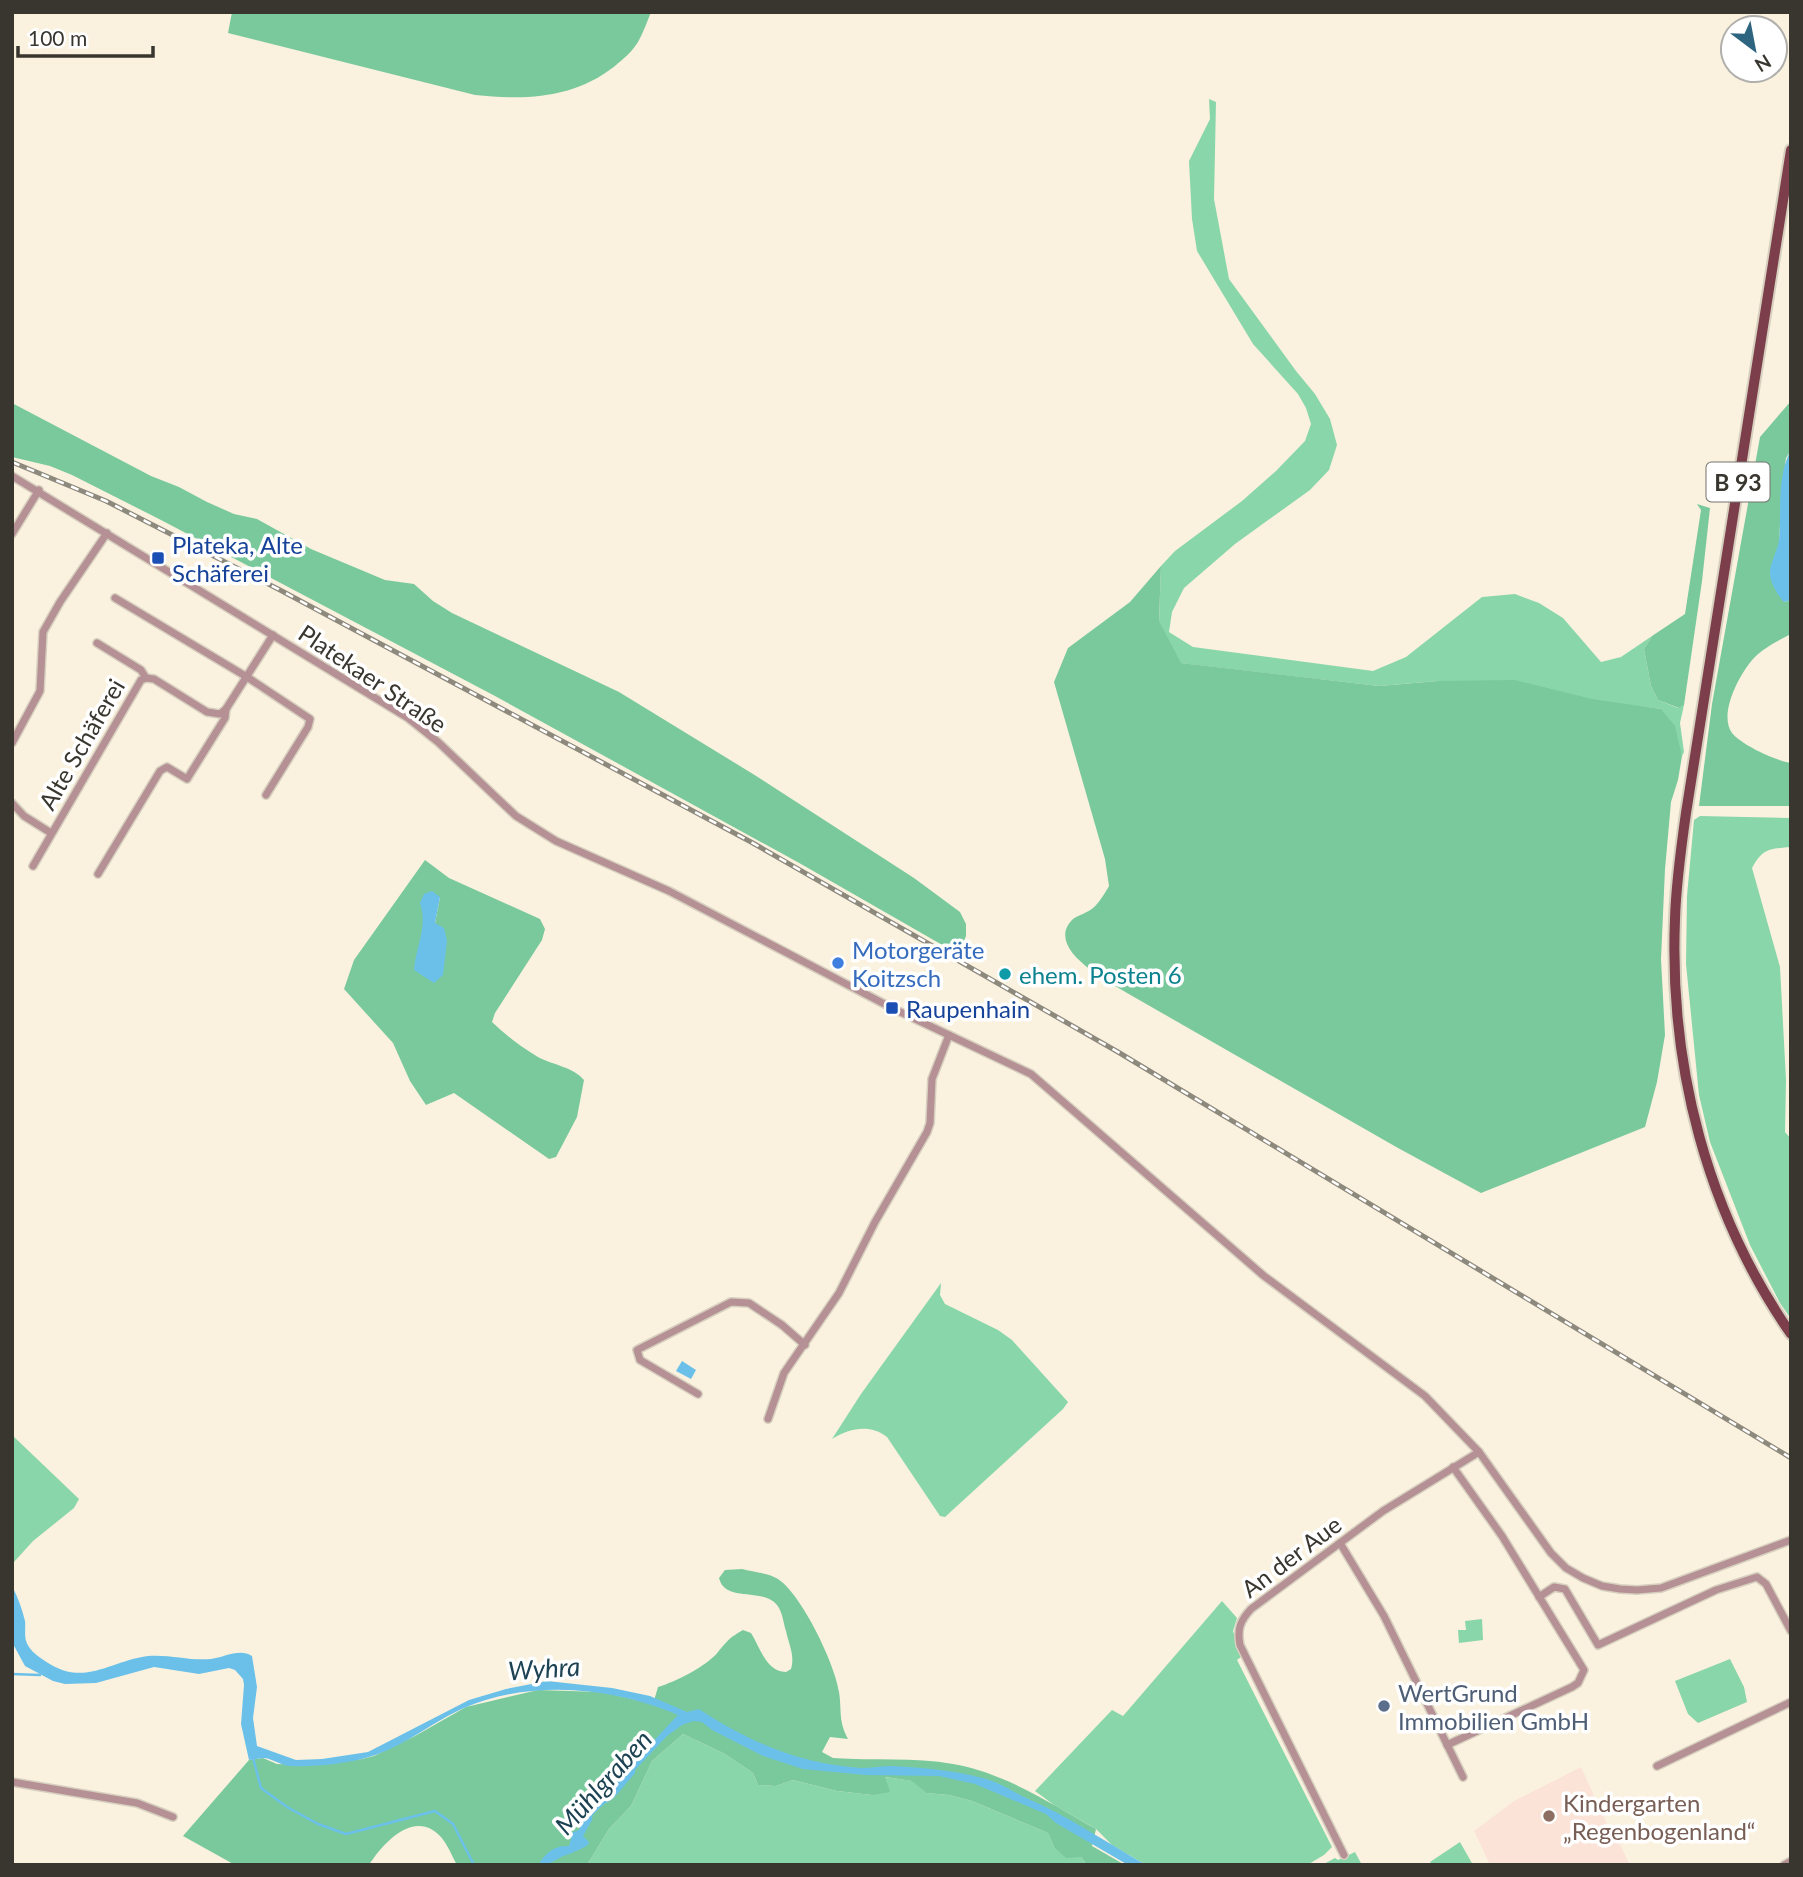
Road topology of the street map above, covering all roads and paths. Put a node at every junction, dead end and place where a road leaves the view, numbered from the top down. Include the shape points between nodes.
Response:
1 (1791, 150) edge
2 (12, 476) edge
3 (38, 490) junction
4 (107, 533) junction
5 (12, 534) edge
6 (115, 598) dead end
7 (272, 635) junction
8 (97, 643) dead end
9 (247, 677) junction
10 (146, 678) junction
11 (226, 709) junction
12 (12, 743) edge
13 (266, 795) dead end
14 (12, 803) edge
15 (51, 833) junction
16 (33, 866) dead end
17 (98, 874) dead end
18 (949, 1035) junction
19 (1791, 1334) edge
20 (805, 1345) junction
21 (698, 1394) dead end
22 (768, 1419) dead end
23 (1479, 1452) junction
24 (1453, 1466) junction
25 (1791, 1540) edge
26 (1340, 1543) junction
27 (1539, 1597) junction
28 (1791, 1631) edge
29 (1791, 1702) edge
30 (1447, 1745) junction
31 (1657, 1766) dead end
32 (1463, 1777) dead end
33 (12, 1782) edge
34 (173, 1817) dead end
35 (1344, 1855) dead end
36 (1791, 1861) edge
37 (1784, 1865) edge

1 - 19 main road, B 93 via 1686,813 1674,965 1685,1074 1705,1160 1747,1259
2 - 3 street, Platekaer Straße
3 - 4 street, Platekaer Straße
3 - 5 street
4 - 7 street, Platekaer Straße
4 - 12 street via 43,632 40,691
6 - 9 street
7 - 9 street
7 - 18 street, Platekaer Straße via 408,718 539,831 669,891
8 - 10 street, Alte Schäferei via 141,670
9 - 11 street
9 - 13 street via 310,719
10 - 11 street, Alte Schäferei via 207,712 220,714
10 - 15 street, Alte Schäferei via 136,685
11 - 17 street via 225,718 187,779 167,767 160,771
14 - 15 street, Alte Schäferei
15 - 16 street, Alte Schäferei
18 - 20 street via 932,1079 927,1132 839,1293
18 - 23 street via 1031,1074 1264,1276 1409,1382
20 - 21 street via 749,1303 731,1302 637,1350 640,1360
20 - 22 street via 784,1373
23 - 24 street, An der Aue
23 - 25 street via 1551,1553 1566,1568 1602,1586 1661,1588
24 - 26 street, An der Aue
24 - 27 street
26 - 30 street via 1384,1616
26 - 35 street, An der Aue via 1251,1609 1237,1632
27 - 28 street via 1554,1587 1565,1589 1598,1645 1678,1607 1753,1578 1762,1579
27 - 30 street via 1584,1670 1578,1683
29 - 31 street
30 - 32 street
33 - 34 street via 137,1803
36 - 37 street

